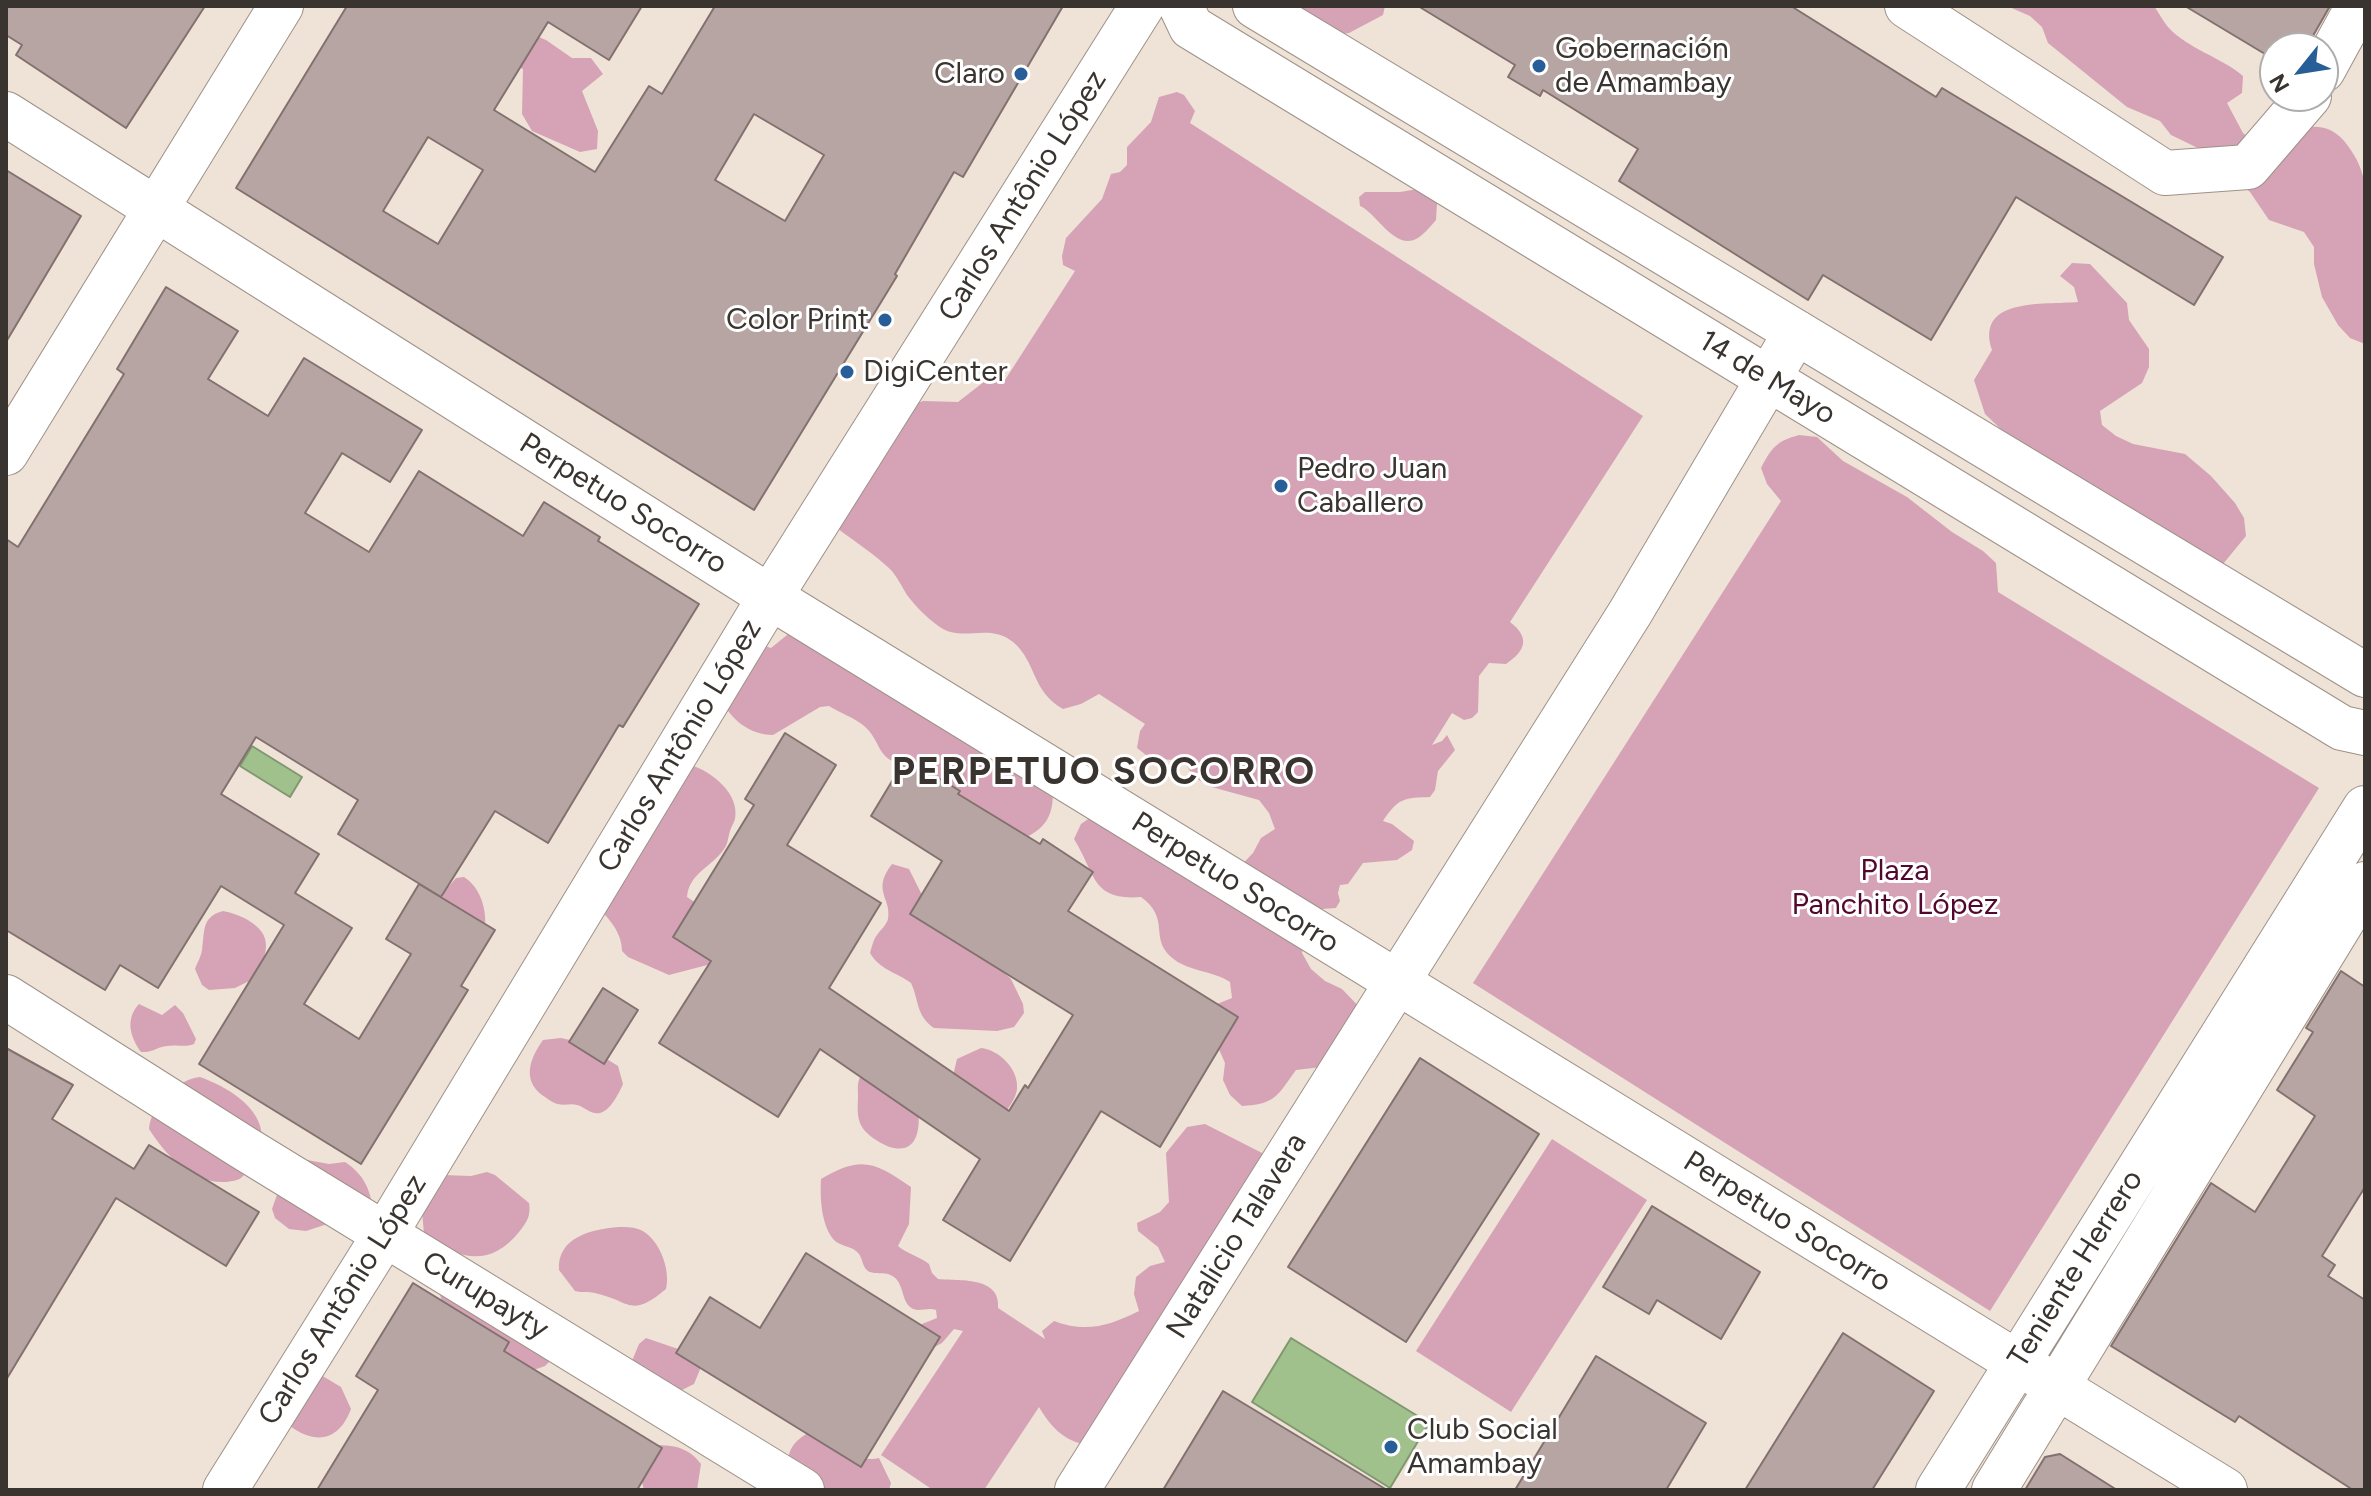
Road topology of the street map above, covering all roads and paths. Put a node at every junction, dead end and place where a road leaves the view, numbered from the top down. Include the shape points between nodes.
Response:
1 (281, 6) edge
2 (1142, 6) edge
3 (1181, 6) edge
4 (1255, 6) edge
5 (1907, 6) edge
6 (2358, 6) edge
7 (2339, 41) edge
8 (2295, 112) edge
9 (6, 114) edge
10 (157, 207) junction
11 (1796, 332) junction
12 (1770, 380) junction
13 (6, 453) edge
14 (770, 597) junction
15 (2365, 675) edge
16 (2365, 733) edge
17 (2365, 808) edge
18 (2365, 884) edge
19 (1397, 982) junction
20 (6, 997) edge
21 (2214, 1048) junction
22 (2249, 1073) junction
23 (385, 1234) junction
24 (2016, 1364) junction
25 (2056, 1388) junction
26 (225, 1490) edge
27 (802, 1490) edge
28 (1077, 1490) edge
29 (1938, 1490) edge
30 (1994, 1490) edge
31 (2225, 1490) edge

1 - 10 street
2 - 14 street, Carlos Antônio López
3 - 12 street, 14 de Mayo via 1191,27
4 - 11 street, 14 de Mayo
5 - 8 street via 2165,173 2248,167
6 - 7 street
9 - 10 street, Perpetuo Socorro
10 - 13 street
10 - 14 street, Perpetuo Socorro
11 - 12 street, Natalicio Talavera
11 - 15 street, 14 de Mayo
12 - 16 street, 14 de Mayo via 2342,728
12 - 19 street, Natalicio Talavera
14 - 19 street, Perpetuo Socorro
14 - 23 street, Carlos Antônio López
17 - 21 street, Teniente Herrero
18 - 22 street, Teniente Herrero
19 - 24 street, Perpetuo Socorro
19 - 28 street, Natalicio Talavera
20 - 23 street, Curupayty
21 - 22 street
21 - 24 street, Teniente Herrero
22 - 25 street, Teniente Herrero
23 - 26 street, Carlos Antônio López
23 - 27 street, Curupayty
24 - 25 street, Perpetuo Socorro
24 - 29 street, Teniente Herrero
25 - 30 street, Teniente Herrero
25 - 31 street, Perpetuo Socorro

